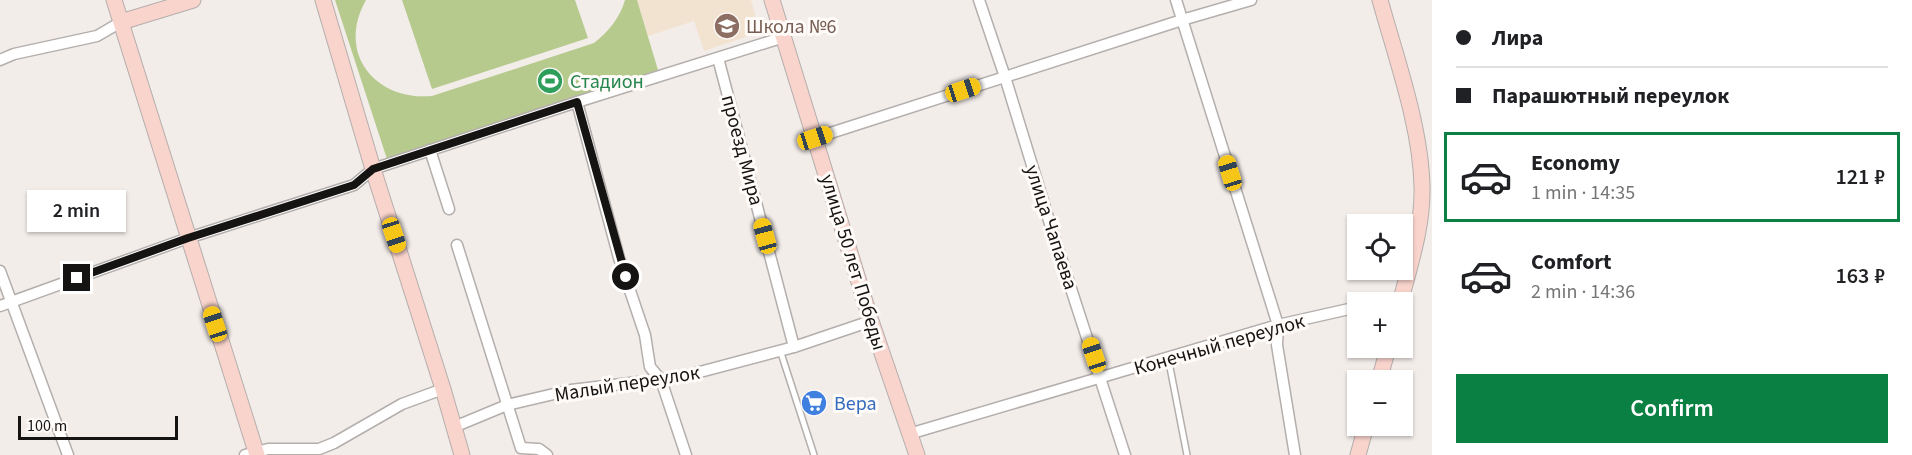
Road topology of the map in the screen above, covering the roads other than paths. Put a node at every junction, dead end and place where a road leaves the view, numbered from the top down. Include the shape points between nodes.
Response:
1 (114, 0) edge
2 (193, 0) edge
3 (323, 0) edge
4 (772, 0) edge
5 (979, 0) edge
6 (1176, 0) edge
7 (1251, 0) edge
8 (1380, 0) edge
9 (1182, 20) junction
10 (121, 22) junction
11 (784, 37) junction
12 (718, 58) junction
13 (0, 60) edge
14 (1005, 76) junction
15 (577, 102) junction
16 (815, 138) junction
17 (430, 150) junction
18 (373, 169) junction
19 (449, 209) dead end
20 (1432, 210) edge
21 (1419, 224) junction
22 (188, 238) junction
23 (457, 245) dead end
24 (0, 271) edge
25 (1403, 292) edge
26 (11, 302) junction
27 (0, 306) edge
28 (1347, 310) edge
29 (871, 321) junction
30 (1278, 325) junction
31 (794, 347) junction
32 (780, 350) junction
33 (1168, 357) junction
34 (1101, 377) junction
35 (661, 380) junction
36 (443, 389) junction
37 (507, 405) junction
38 (454, 427) junction
39 (909, 434) junction
40 (1363, 436) edge
41 (253, 454) edge
42 (68, 455) edge
43 (462, 455) edge
44 (547, 455) edge
45 (686, 455) edge
46 (814, 455) edge
47 (917, 455) edge
48 (1125, 455) edge
49 (1187, 455) edge
50 (1295, 455) edge
51 (1358, 455) edge

1 - 10 street
2 - 10 street
3 - 18 street
4 - 11 street, улица 50 лет Победы
5 - 14 street, улица Чапаева
6 - 9 street
7 - 9 street
8 - 21 street via 1419,148
9 - 14 street
9 - 30 street
10 - 13 street via 97,36
10 - 22 street
11 - 12 street
11 - 16 street, улица 50 лет Победы
12 - 15 street
12 - 31 street, проезд Мира
14 - 16 street
14 - 34 street, улица Чапаева
15 - 17 street
15 - 35 street via 619,258 645,335 650,367
16 - 29 street, улица 50 лет Победы
17 - 18 street
17 - 19 street
18 - 22 street via 354,185
18 - 36 street
20 - 21 street
21 - 25 street
22 - 26 street
22 - 41 street
23 - 37 street
24 - 26 street
26 - 27 street
26 - 42 street
28 - 30 street, Конечный переулок
29 - 31 street, Малый переулок
29 - 39 street, улица 50 лет Победы
30 - 33 street, Конечный переулок
30 - 50 street via 1277,345
31 - 32 street, Малый переулок
32 - 35 street, Малый переулок
32 - 46 lane
33 - 34 street, Конечный переулок
33 - 49 lane
34 - 39 street, Конечный переулок
34 - 48 street, улица Чапаева
35 - 37 street, Малый переулок via 571,390
35 - 45 street
36 - 38 street
36 - 41 street via 402,404 319,449 268,449
37 - 38 street, Малый переулок
37 - 44 street via 521,448 539,449
38 - 43 street
39 - 47 street, улица 50 лет Победы
40 - 51 street

